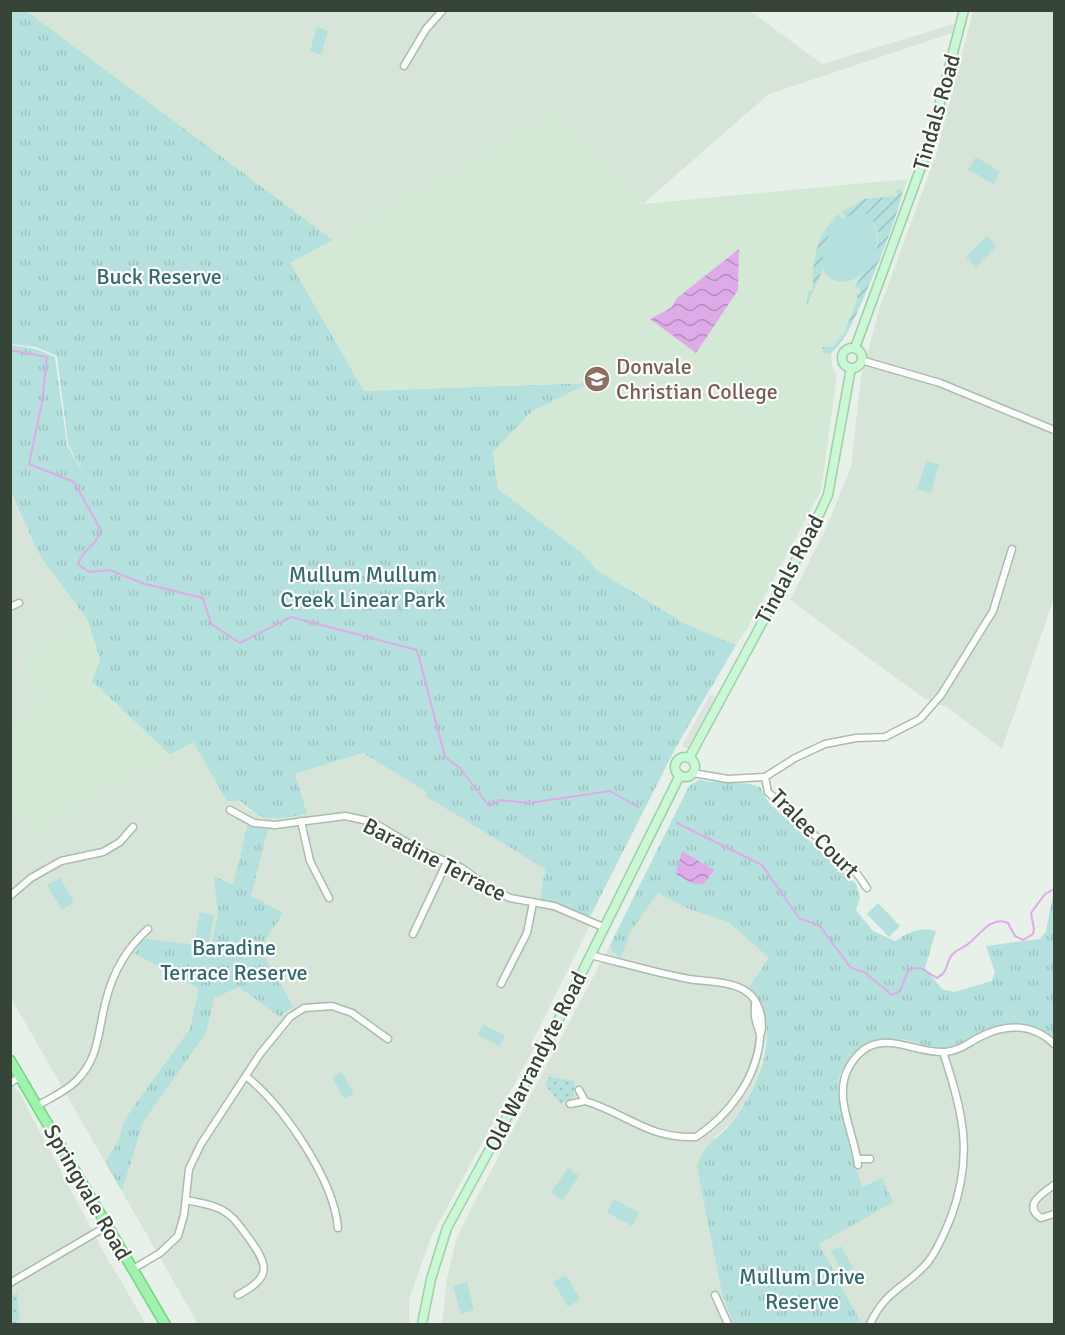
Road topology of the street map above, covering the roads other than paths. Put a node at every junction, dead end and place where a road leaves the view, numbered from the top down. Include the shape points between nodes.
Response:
1 (442, 10) edge
2 (964, 10) edge
3 (404, 66) dead end
4 (855, 348) junction
5 (861, 360) junction
6 (851, 368) junction
7 (1054, 430) edge
8 (1012, 549) dead end
9 (19, 603) dead end
10 (10, 607) edge
11 (688, 758) junction
12 (693, 772) junction
13 (680, 775) junction
14 (765, 777) junction
15 (230, 810) dead end
16 (301, 821) junction
17 (133, 827) dead end
18 (447, 862) junction
19 (867, 888) dead end
20 (10, 896) edge
21 (329, 898) dead end
22 (533, 903) junction
23 (603, 927) junction
24 (148, 929) dead end
25 (413, 934) dead end
26 (590, 955) junction
27 (501, 984) dead end
28 (388, 1039) dead end
29 (1054, 1044) edge
30 (943, 1052) junction
31 (10, 1060) edge
32 (20, 1077) junction
33 (247, 1077) junction
34 (10, 1083) edge
35 (579, 1090) dead end
36 (585, 1101) junction
37 (570, 1104) dead end
38 (37, 1106) junction
39 (870, 1159) dead end
40 (1054, 1185) edge
41 (186, 1200) junction
42 (1054, 1214) edge
43 (107, 1226) junction
44 (338, 1228) dead end
45 (133, 1269) junction
46 (10, 1283) edge
47 (238, 1295) dead end
48 (715, 1295) dead end
49 (165, 1324) edge
50 (425, 1324) edge
51 (728, 1324) edge
52 (870, 1324) edge

1 - 3 street
2 - 4 main road, Tindals Road via 928,145
4 - 5 main road
4 - 6 main road via 845,350 842,356
5 - 6 main road
5 - 7 street via 940,383
6 - 11 main road, Tindals Road via 828,495 800,554
8 - 14 street via 993,611 941,695 920,719 885,737 825,744
9 - 10 street
11 - 12 main road via 694,764
11 - 13 main road via 682,757 676,763
12 - 13 main road via 686,777
12 - 14 street via 728,779
13 - 23 main road, Old Warrandyte Road
14 - 19 street, Tralee Court via 768,792 858,875
15 - 16 street, Baradine Terrace via 254,822 275,825
16 - 18 street, Baradine Terrace via 345,816 373,822
16 - 21 street via 310,861
17 - 20 street via 120,842 103,852 62,861 30,878
18 - 22 street, Baradine Terrace via 510,898
18 - 25 street
22 - 23 street, Baradine Terrace via 576,913
22 - 27 street via 527,933
23 - 26 main road, Old Warrandyte Road
24 - 38 street via 134,942 114,977 92,1060 71,1085
26 - 36 street via 746,990 755,1003 760,1033 756,1058 741,1092 728,1111 696,1137 661,1135
26 - 50 main road, Old Warrandyte Road via 447,1228 431,1279
28 - 33 street via 352,1013 332,1006 304,1008 279,1028
29 - 30 street via 1038,1032 1018,1027 993,1031
30 - 39 street via 887,1043 868,1048 854,1060 844,1077 842,1096 858,1162
30 - 52 street via 963,1122 964,1158 957,1200 934,1253 882,1300
31 - 32 main road, Springvale Road
32 - 34 street
32 - 38 main road, Springvale Road
33 - 41 street via 201,1144 189,1170
33 - 44 street via 308,1149 331,1195
35 - 36 street
36 - 37 street
38 - 43 main road, Springvale Road
40 - 42 street via 1037,1197 1033,1205 1041,1218
41 - 45 street via 178,1236 160,1253
41 - 47 street via 228,1214 263,1257 265,1268 261,1278
43 - 45 main road, Springvale Road
43 - 46 street
45 - 49 main road, Springvale Road
48 - 51 street

